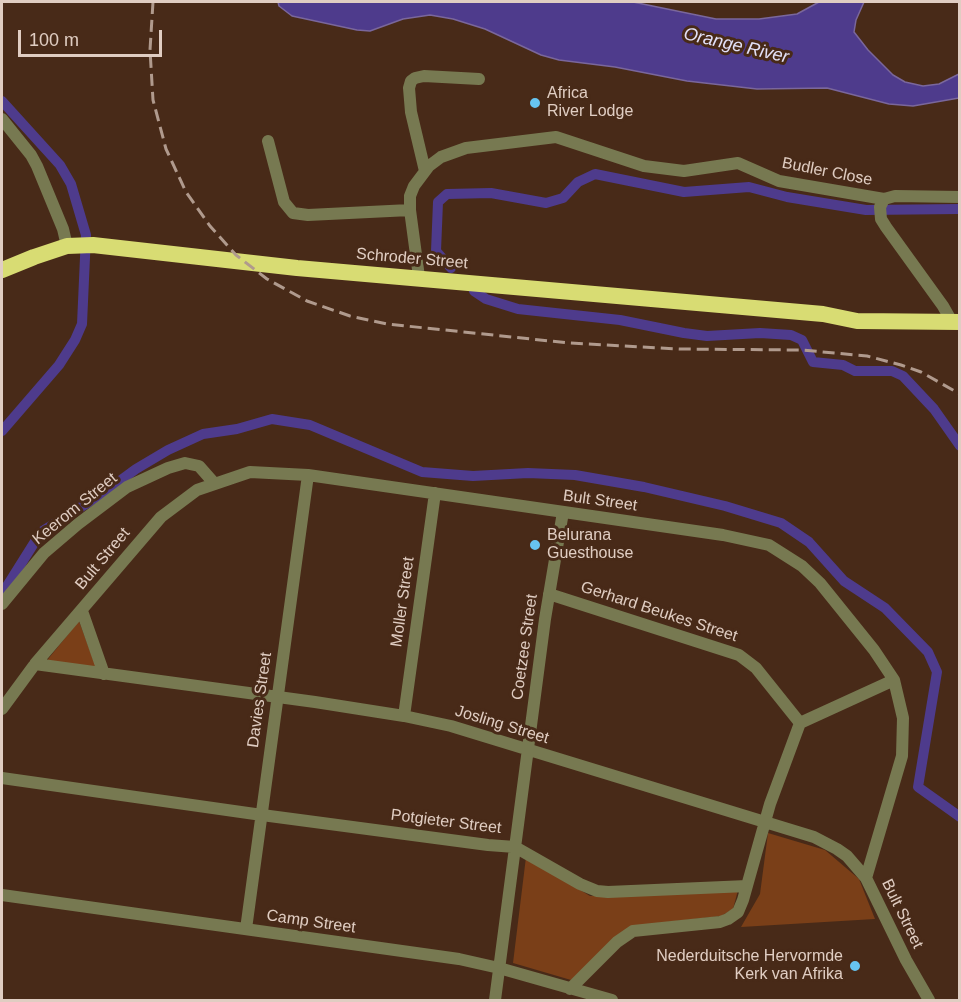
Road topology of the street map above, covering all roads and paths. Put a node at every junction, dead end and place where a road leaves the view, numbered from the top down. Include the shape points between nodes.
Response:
1 (479, 80) dead end
2 (2, 119) edge
3 (268, 141) dead end
4 (425, 171) junction
5 (960, 197) edge
6 (882, 208) junction
7 (410, 210) junction
8 (80, 245) junction
9 (2, 270) edge
10 (419, 277) junction
11 (954, 316) edge
12 (308, 475) junction
13 (214, 483) junction
14 (435, 493) junction
15 (563, 513) junction
16 (549, 594) junction
17 (2, 604) edge
18 (82, 611) junction
19 (35, 664) junction
20 (104, 674) junction
21 (894, 680) junction
22 (277, 696) junction
23 (2, 709) edge
24 (404, 716) junction
25 (800, 723) junction
26 (528, 750) junction
27 (2, 778) edge
28 (262, 815) junction
29 (765, 821) junction
30 (515, 847) junction
31 (866, 878) junction
32 (747, 886) junction
33 (2, 895) edge
34 (246, 929) junction
35 (499, 968) junction
36 (570, 989) junction
37 (495, 1000) edge
38 (612, 1000) edge
39 (929, 1000) edge

1 - 4 street via 424,76 411,81 411,112
2 - 8 street via 37,166 63,229
3 - 7 street via 284,202 293,213
4 - 6 street, Budler Close via 441,157 466,148 556,137 644,166 684,171 738,163 778,181
4 - 7 street via 410,196
5 - 6 street, Budler Close via 890,196
6 - 11 street
7 - 10 street
8 - 9 highway, Schroder Street via 34,256
8 - 10 highway, Schroder Street
10 - 11 highway, Schroder Street via 823,314 839,310
12 - 13 street, Bult Street via 250,472
12 - 14 street, Bult Street
12 - 22 street, Davies Street
13 - 17 street, Keerom Street via 199,466 185,463 134,483 44,553
13 - 18 street, Bult Street via 184,498 161,517
14 - 15 street, Bult Street
14 - 24 street, Moller Street
15 - 16 street, Coetzee Street
15 - 21 street, Bult Street via 769,544 820,583
16 - 25 street, Gerhard Beukes Street via 745,658
16 - 26 street, Coetzee Street
18 - 19 street, Bult Street
18 - 20 street
19 - 20 street, Josling Street
19 - 23 street, Bult Street
20 - 22 street, Josling Street
21 - 25 street
21 - 31 street, Bult Street via 903,718 902,756
22 - 24 street, Josling Street
22 - 28 street, Davies Street
24 - 26 street, Josling Street
25 - 29 street
26 - 29 street, Josling Street
26 - 30 street, Coetzee Street
27 - 28 street, Potgieter Street
28 - 30 street, Potgieter Street
28 - 34 street, Davies Street
29 - 31 street, Josling Street via 837,849
29 - 32 street
30 - 32 street, Potgieter Street via 597,891
30 - 35 street, Coetzee Street
31 - 39 street, Bult Street
32 - 36 street via 738,912 728,919 631,932
33 - 34 street, Camp Street
34 - 35 street, Camp Street
35 - 36 street, Camp Street
35 - 37 street, Coetzee Street
36 - 38 street, Camp Street

